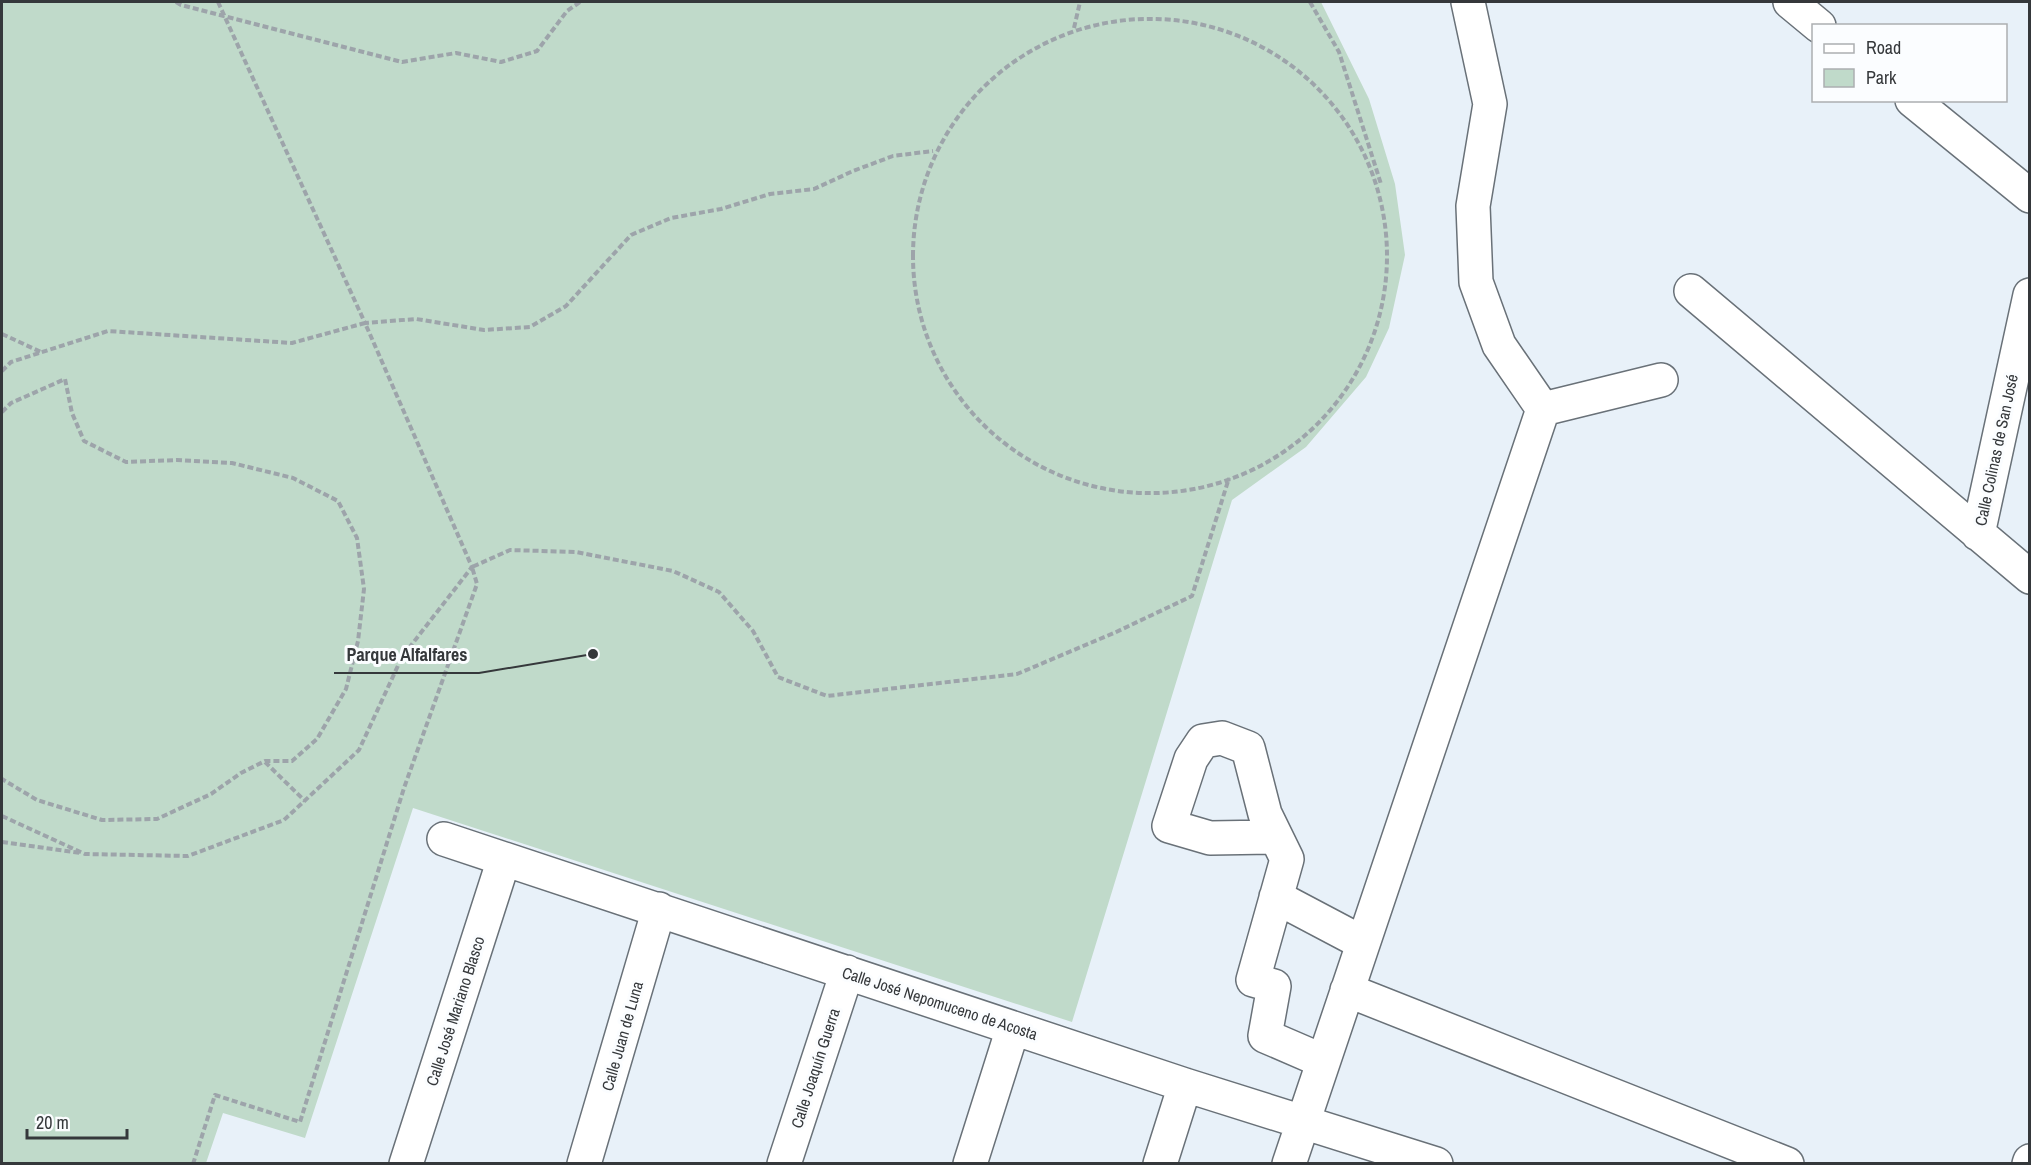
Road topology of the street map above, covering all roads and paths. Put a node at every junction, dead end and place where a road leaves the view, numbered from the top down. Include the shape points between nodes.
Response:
1 (176, 2) edge
2 (218, 2) edge
3 (580, 2) edge
4 (1080, 2) edge
5 (1310, 2) edge
6 (1468, 2) edge
7 (1790, 2) edge
8 (226, 18) junction
9 (1817, 24) edge
10 (1074, 28) junction
11 (1914, 102) edge
12 (933, 151) junction
13 (1384, 193) junction
14 (2030, 196) edge
15 (1691, 291) dead end
16 (2030, 295) edge
17 (364, 323) junction
18 (2, 334) edge
19 (42, 352) junction
20 (2, 371) edge
21 (1661, 380) dead end
22 (1543, 409) junction
23 (2, 412) edge
24 (1229, 478) junction
25 (1978, 534) junction
26 (472, 567) junction
27 (2030, 577) edge
28 (265, 762) junction
29 (2, 780) edge
30 (305, 801) junction
31 (2, 816) edge
32 (1276, 837) dead end
33 (444, 839) dead end
34 (2, 842) edge
35 (85, 854) junction
36 (504, 859) junction
37 (1276, 897) junction
38 (659, 909) junction
39 (1363, 943) junction
40 (847, 972) junction
41 (1347, 990) junction
42 (1013, 1028) junction
43 (1323, 1061) junction
44 (1185, 1084) junction
45 (1302, 1122) junction
46 (193, 1164) edge
47 (406, 1164) edge
48 (584, 1164) edge
49 (784, 1164) edge
50 (970, 1164) edge
51 (1160, 1164) edge
52 (1288, 1164) edge
53 (1436, 1164) edge
54 (1787, 1164) edge

1 - 8 path
2 - 8 path
3 - 8 path via 567,11 537,51 501,62 456,52 402,62
4 - 10 path
5 - 13 path via 1339,52
6 - 22 street via 1490,104 1473,206 1476,282 1499,345
7 - 9 street
8 - 17 path
10 - 12 path via 991,76
10 - 13 path via 1169,16 1261,43 1336,103
11 - 14 street
12 - 17 path via 893,156 814,189 770,194 721,209 671,218 631,236 566,306 530,327 484,330 416,319
12 - 24 path via 911,230 916,300 917,312 950,387 1006,447 1079,484 1181,494
13 - 24 path via 1389,295 1351,390 1277,460
15 - 25 street
16 - 25 street, Calle Colinas de San José
17 - 19 path via 292,343 108,331
17 - 26 path
18 - 19 path
19 - 20 path via 11,362
21 - 22 street
22 - 39 street
23 - 28 path via 12,403 65,379 72,413 84,441 126,462 232,463 293,478 338,501 357,538 364,589 358,641 346,689 318,739 291,761
24 - 26 path via 1192,596 1017,674 908,688 827,696 778,677 753,631 718,592 674,571 576,552 510,550
25 - 27 street
26 - 30 path via 402,657 359,750
26 - 46 path via 477,584 404,788 300,1122 215,1095
28 - 29 path via 211,794 157,819 102,820 37,800
28 - 30 path
30 - 35 path via 284,820 188,856
31 - 35 path
32 - 37 street via 1287,860
33 - 36 street, Calle José Nepomuceno de Acosta
34 - 35 path
36 - 38 street, Calle José Nepomuceno de Acosta
36 - 47 street, Calle José Mariano Blasco
37 - 39 street
37 - 43 street via 1253,980 1274,986 1265,1036
38 - 40 street, Calle José Nepomuceno de Acosta
38 - 48 street, Calle Juan de Luna
39 - 41 street
40 - 42 street, Calle José Nepomuceno de Acosta
40 - 49 street, Calle Joaquín Guerra
41 - 43 street
41 - 54 street
42 - 44 street, Calle José Nepomuceno de Acosta
42 - 50 street
43 - 45 street
44 - 45 street, Calle José Nepomuceno de Acosta
44 - 51 street
45 - 52 street
45 - 53 street, Calle José Nepomuceno de Acosta

